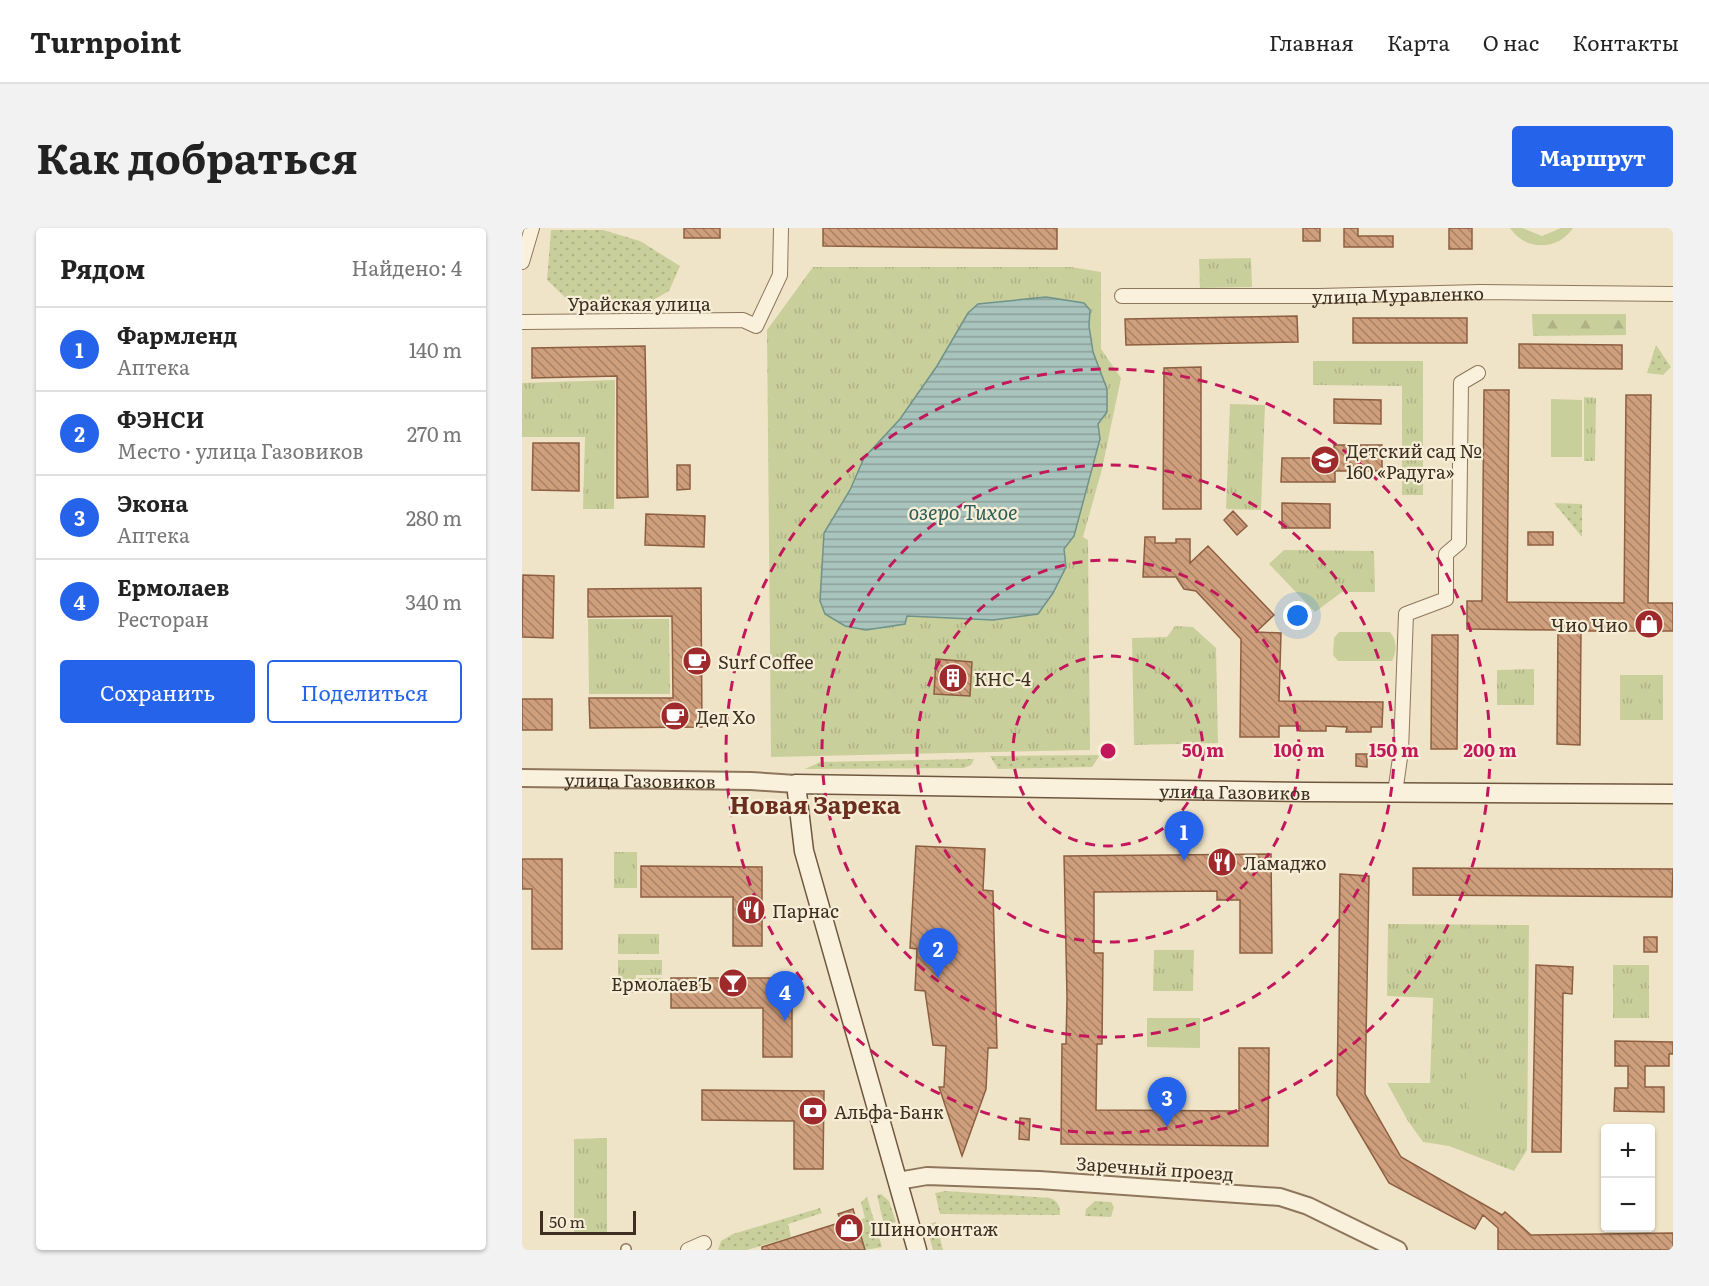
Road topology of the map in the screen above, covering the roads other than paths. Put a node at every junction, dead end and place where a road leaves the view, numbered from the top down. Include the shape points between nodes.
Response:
1 (532, 228) edge
2 (781, 228) edge
3 (522, 262) edge
4 (1673, 294) edge
5 (1122, 296) dead end
6 (522, 322) edge
7 (1478, 373) dead end
8 (522, 778) edge
9 (796, 784) junction
10 (1395, 793) junction
11 (1673, 794) edge
12 (898, 1181) junction
13 (704, 1243) dead end
14 (688, 1250) edge
15 (917, 1250) edge
16 (1398, 1250) edge

1 - 3 street
2 - 6 street, Урайская улица via 780,275 756,326 743,320
4 - 5 street, улица Муравленко
7 - 10 street via 1461,383 1459,543 1446,554 1446,599 1406,614 1401,751
8 - 9 street, улица Газовиков
9 - 10 main road, улица Газовиков
9 - 12 main road via 804,850
10 - 11 main road, улица Газовиков
12 - 15 main road
12 - 16 street, Заречный проезд via 927,1176 1040,1180 1280,1197 1308,1206
13 - 14 street

